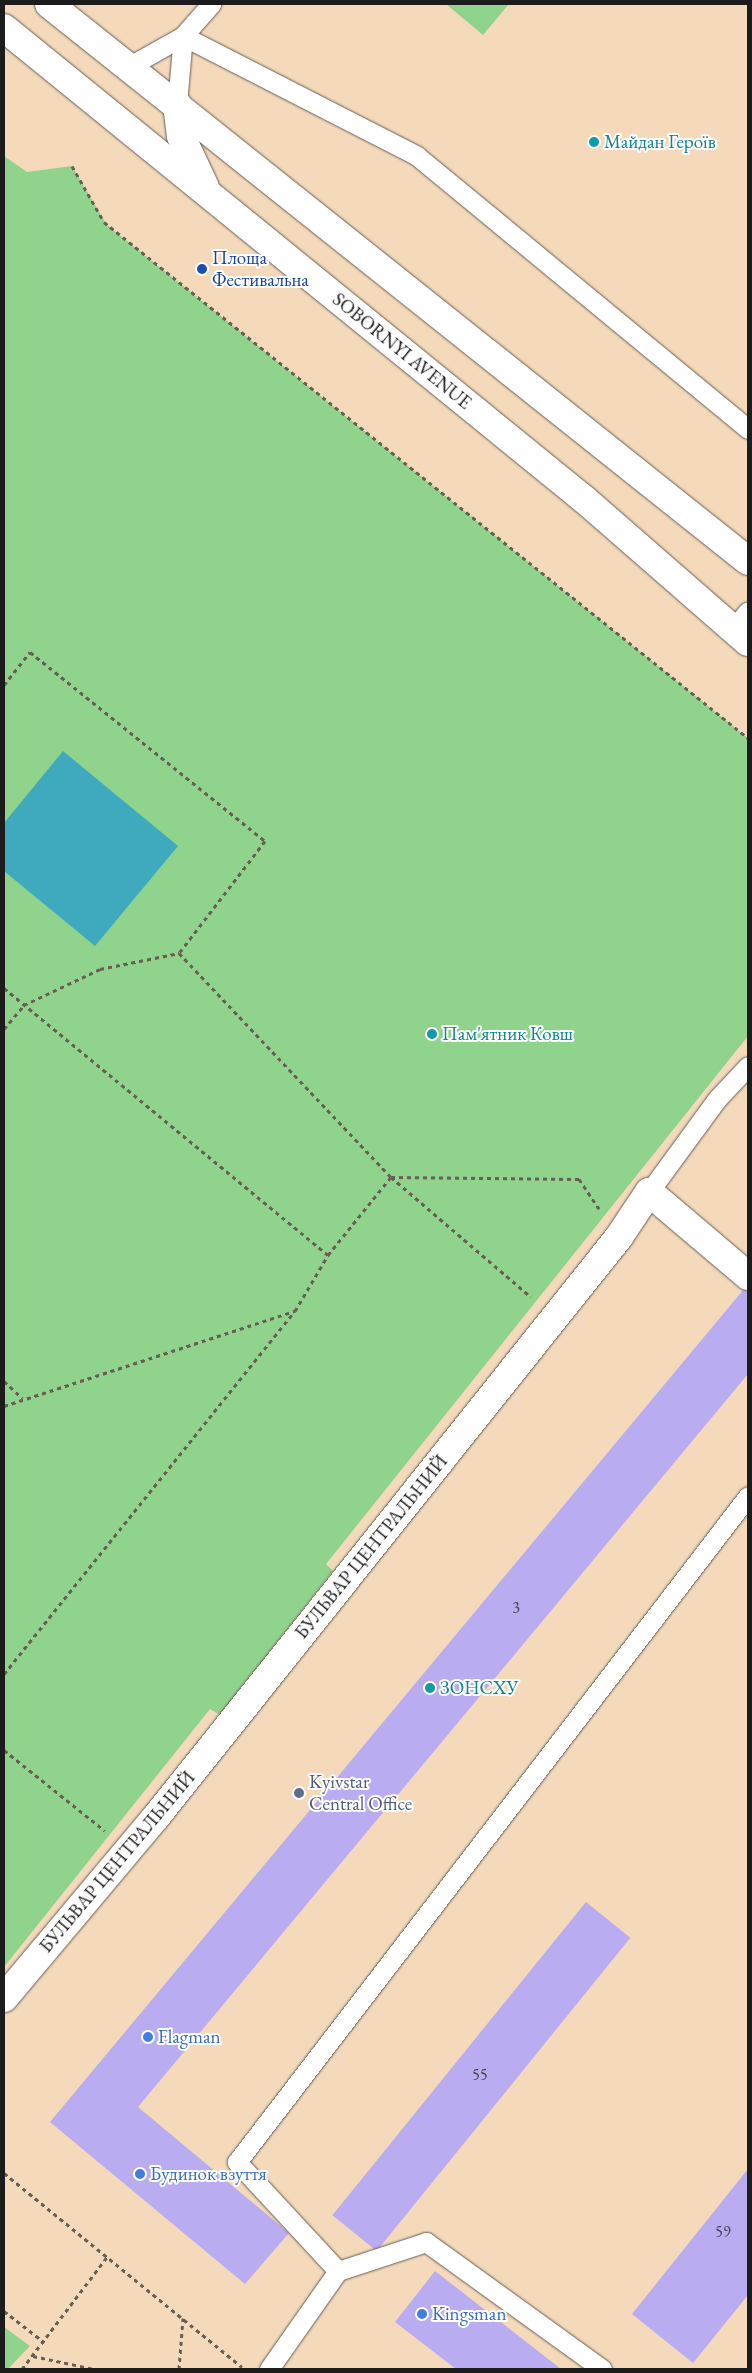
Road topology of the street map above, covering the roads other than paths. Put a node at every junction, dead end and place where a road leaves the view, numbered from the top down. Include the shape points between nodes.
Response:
1 (49, 4) edge
2 (211, 4) edge
3 (4, 28) edge
4 (183, 36) junction
5 (126, 68) junction
6 (177, 104) junction
7 (210, 196) junction
8 (748, 428) edge
9 (748, 561) edge
10 (743, 628) edge
11 (748, 1066) edge
12 (649, 1192) junction
13 (748, 1276) edge
14 (748, 1496) edge
15 (4, 1998) edge
16 (338, 2272) junction
17 (269, 2369) edge
18 (602, 2369) edge

1 - 5 main road
2 - 4 lane
3 - 7 main road, SOBORNYI AVENUE
4 - 5 lane
4 - 6 lane
4 - 8 lane via 417,156
5 - 6 main road
6 - 7 main road via 181,136
6 - 9 main road
7 - 10 main road, SOBORNYI AVENUE
11 - 12 lane via 717,1099
12 - 13 main road
12 - 15 main road, БУЛЬВАР ЦЕНТРАЛЬНИЙ via 555,1317 128,1850
14 - 16 lane via 237,2162
16 - 17 lane
16 - 18 lane via 426,2242

